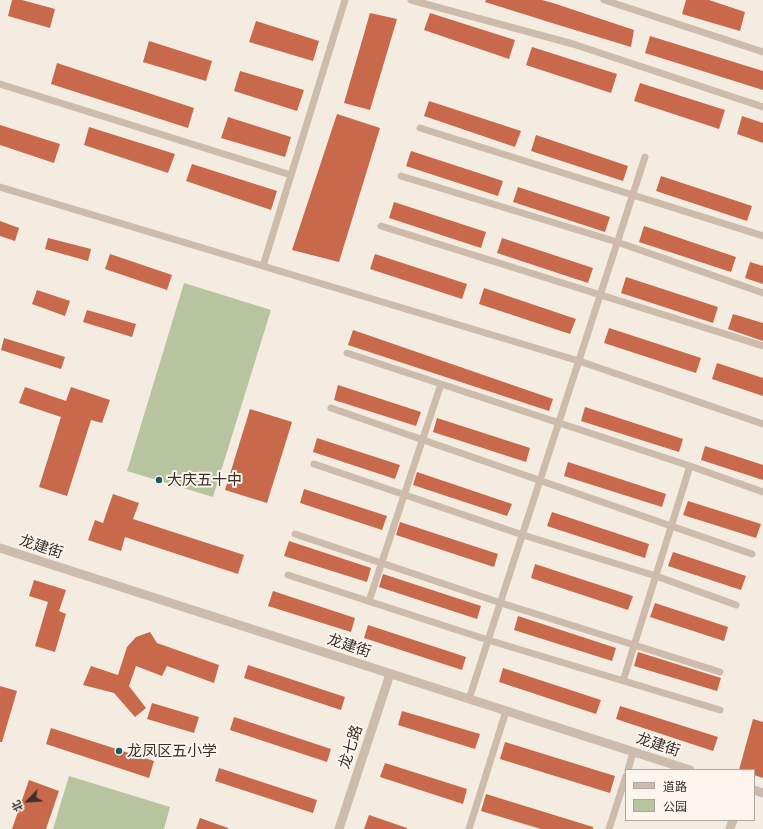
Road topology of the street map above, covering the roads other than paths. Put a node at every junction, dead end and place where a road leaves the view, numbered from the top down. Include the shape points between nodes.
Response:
1 (345, 0) edge
2 (411, 0) edge
3 (604, 0) edge
4 (421, 1) edge
5 (763, 52) edge
6 (0, 84) edge
7 (763, 107) edge
8 (420, 128) dead end
9 (645, 156) dead end
10 (291, 175) junction
11 (401, 176) dead end
12 (0, 187) edge
13 (633, 194) junction
14 (381, 226) dead end
15 (763, 236) edge
16 (617, 242) junction
17 (263, 266) junction
18 (763, 293) edge
19 (600, 294) junction
20 (763, 346) edge
21 (347, 353) dead end
22 (579, 361) junction
23 (441, 384) junction
24 (332, 408) dead end
25 (559, 423) junction
26 (763, 424) edge
27 (423, 438) junction
28 (314, 464) dead end
29 (690, 466) junction
30 (540, 481) junction
31 (763, 492) edge
32 (404, 495) junction
33 (671, 526) junction
34 (295, 534) dead end
35 (522, 535) junction
36 (0, 548) edge
37 (752, 554) dead end
38 (381, 562) junction
39 (288, 574) dead end
40 (656, 576) junction
41 (369, 601) junction
42 (501, 603) junction
43 (736, 605) dead end
44 (488, 640) junction
45 (634, 645) junction
46 (720, 672) dead end
47 (390, 674) junction
48 (623, 681) junction
49 (469, 699) junction
50 (720, 710) dead end
51 (506, 711) junction
52 (633, 752) junction
53 (628, 769) edge
54 (687, 769) edge
55 (625, 779) edge
56 (340, 829) edge
57 (469, 829) edge
58 (609, 829) edge

1 - 10 street
2 - 4 street
3 - 5 street
4 - 7 street via 573,44
6 - 10 street
8 - 13 street
9 - 13 street
10 - 17 street
11 - 16 street
12 - 17 street
13 - 15 street
13 - 16 street
14 - 19 street
16 - 18 street
16 - 19 street
17 - 22 street
19 - 20 street
19 - 22 street
21 - 23 street
22 - 25 street
22 - 26 street
23 - 25 street
23 - 27 street
24 - 27 street
25 - 29 street
25 - 30 street
27 - 30 street
27 - 32 street
28 - 32 street
29 - 31 street
29 - 33 street
30 - 33 street
30 - 35 street
32 - 35 street
32 - 38 street
33 - 37 street
33 - 40 street
34 - 38 street
35 - 40 street
35 - 42 street
36 - 47 street, 龙建街
38 - 41 street
38 - 42 street
39 - 41 street
40 - 43 street
40 - 45 street
41 - 44 street
42 - 44 street
42 - 45 street
44 - 48 street
44 - 49 street
45 - 46 street
45 - 48 street
47 - 49 street, 龙建街
47 - 56 street, 龙七路
48 - 50 street
49 - 51 street, 龙建街
51 - 52 street, 龙建街
51 - 57 street
52 - 53 street
52 - 54 street, 龙建街
55 - 58 street

